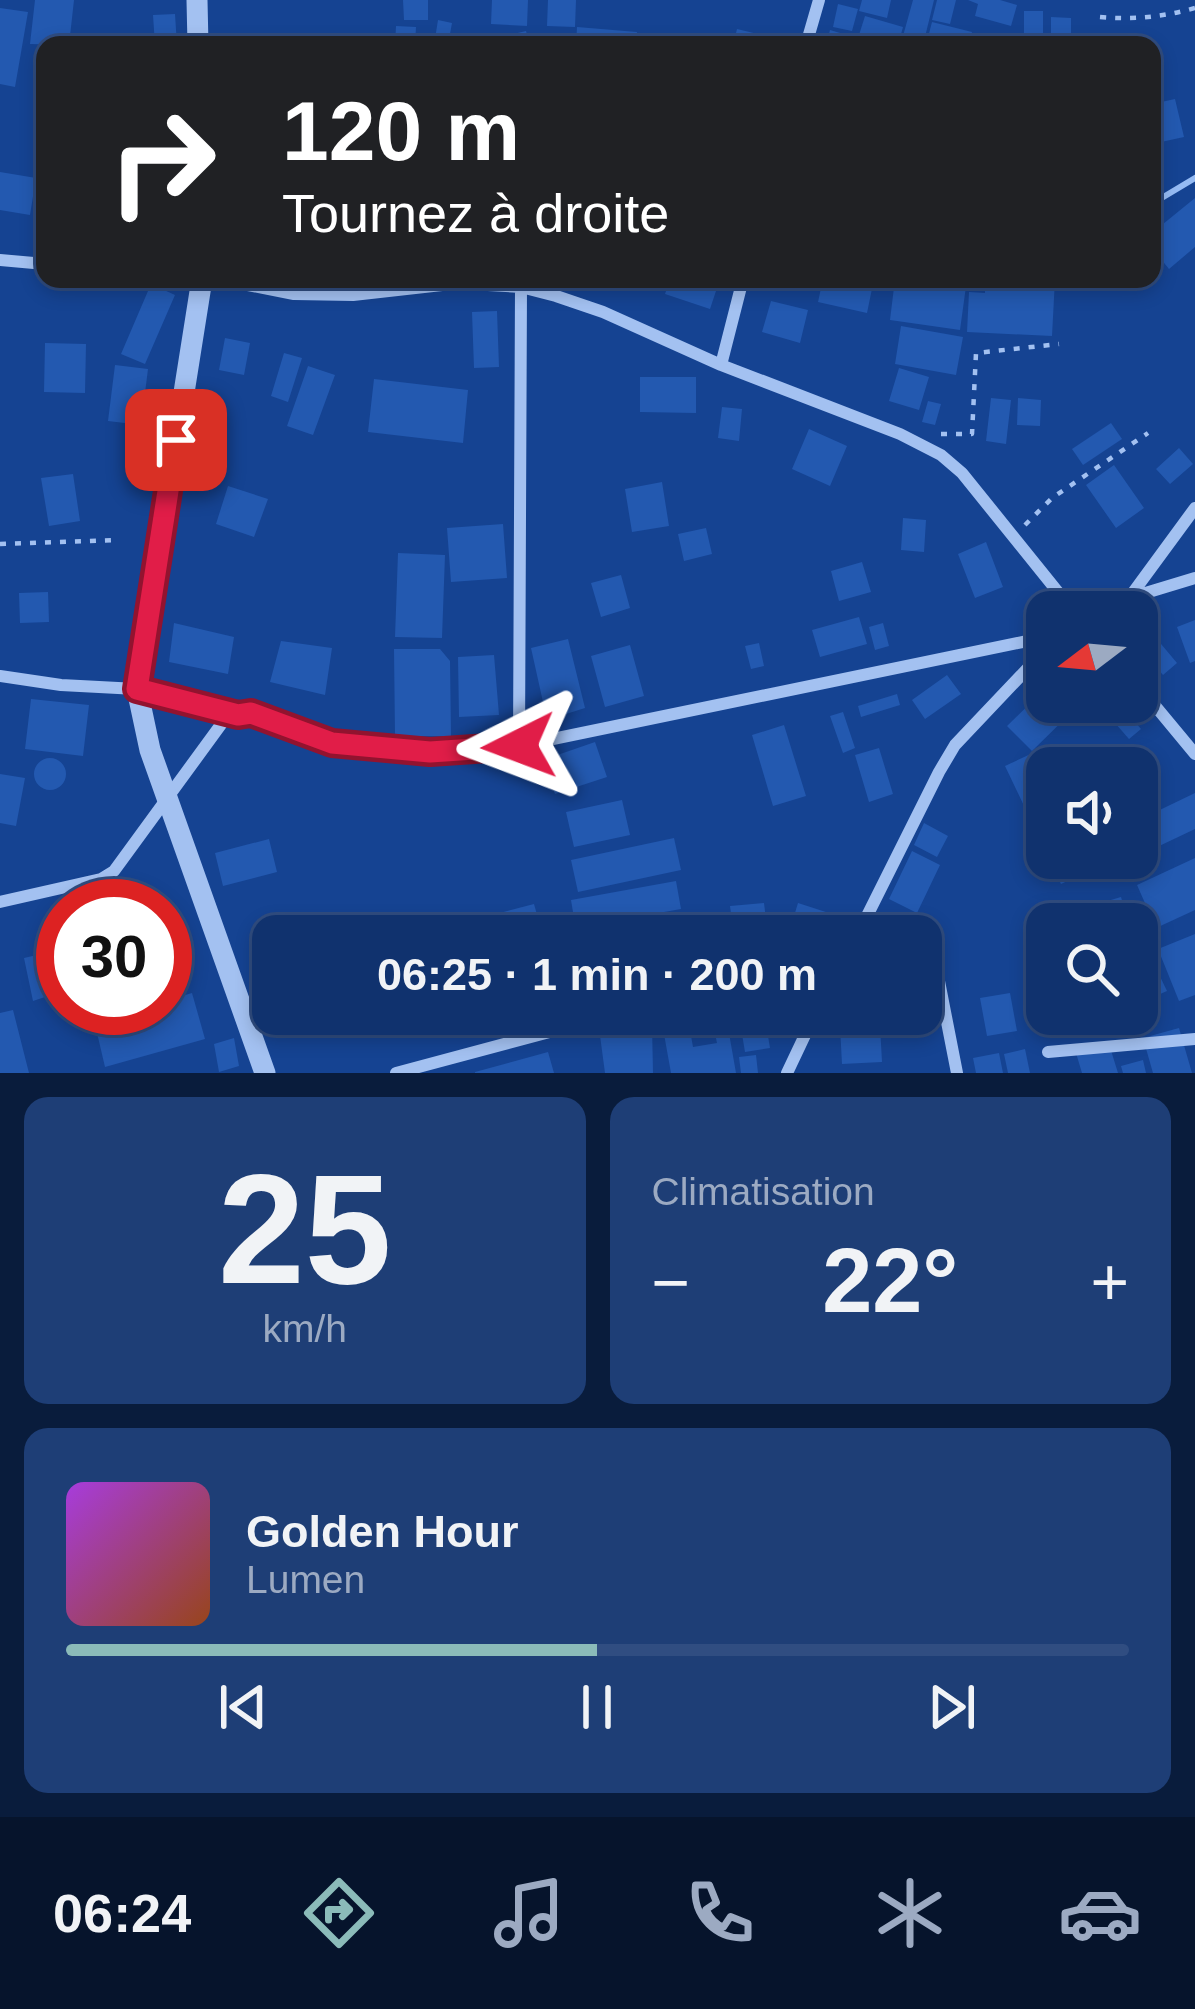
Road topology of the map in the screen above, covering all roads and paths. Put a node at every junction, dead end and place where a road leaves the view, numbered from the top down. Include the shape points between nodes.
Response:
1 (197, 0) edge
2 (819, 0) edge
3 (1195, 8) edge
4 (1100, 17) dead end
5 (198, 36) edge
6 (809, 36) edge
7 (0, 260) edge
8 (36, 263) edge
9 (201, 288) edge
10 (263, 288) edge
11 (415, 288) edge
12 (521, 288) edge
13 (525, 288) edge
14 (741, 288) edge
15 (1059, 344) dead end
16 (721, 364) junction
17 (1148, 433) dead end
18 (900, 434) junction
19 (1195, 508) edge
20 (1013, 538) junction
21 (117, 540) dead end
22 (0, 544) edge
23 (1195, 578) edge
24 (1057, 591) edge
25 (1134, 591) edge
26 (1152, 591) edge
27 (1026, 642) edge
28 (1026, 670) edge
29 (0, 676) edge
30 (137, 689) junction
31 (1158, 709) edge
32 (238, 715) junction
33 (519, 746) junction
34 (1195, 754) edge
35 (167, 796) junction
36 (0, 902) edge
37 (868, 915) edge
38 (942, 986) edge
39 (538, 1035) edge
40 (805, 1035) edge
41 (1195, 1040) edge
42 (1048, 1052) dead end
43 (265, 1073) edge
44 (396, 1073) edge
45 (787, 1073) edge
46 (957, 1073) edge

1 - 5 street
2 - 6 street
3 - 4 path
7 - 8 street
9 - 30 street
10 - 11 street via 353,295
12 - 33 street
13 - 16 street
14 - 16 street
15 - 18 path via 976,353 972,434
16 - 18 street
17 - 20 path via 1052,498
18 - 20 street via 962,473
19 - 25 street
20 - 24 street
21 - 22 path
23 - 26 street
27 - 33 street
28 - 37 street via 955,745
29 - 30 street
30 - 32 street
30 - 35 street
31 - 34 street
32 - 33 street via 332,743 430,752
32 - 35 street via 225,719
35 - 36 street via 114,871
35 - 43 street
38 - 46 street
39 - 44 street
40 - 45 street
41 - 42 street

